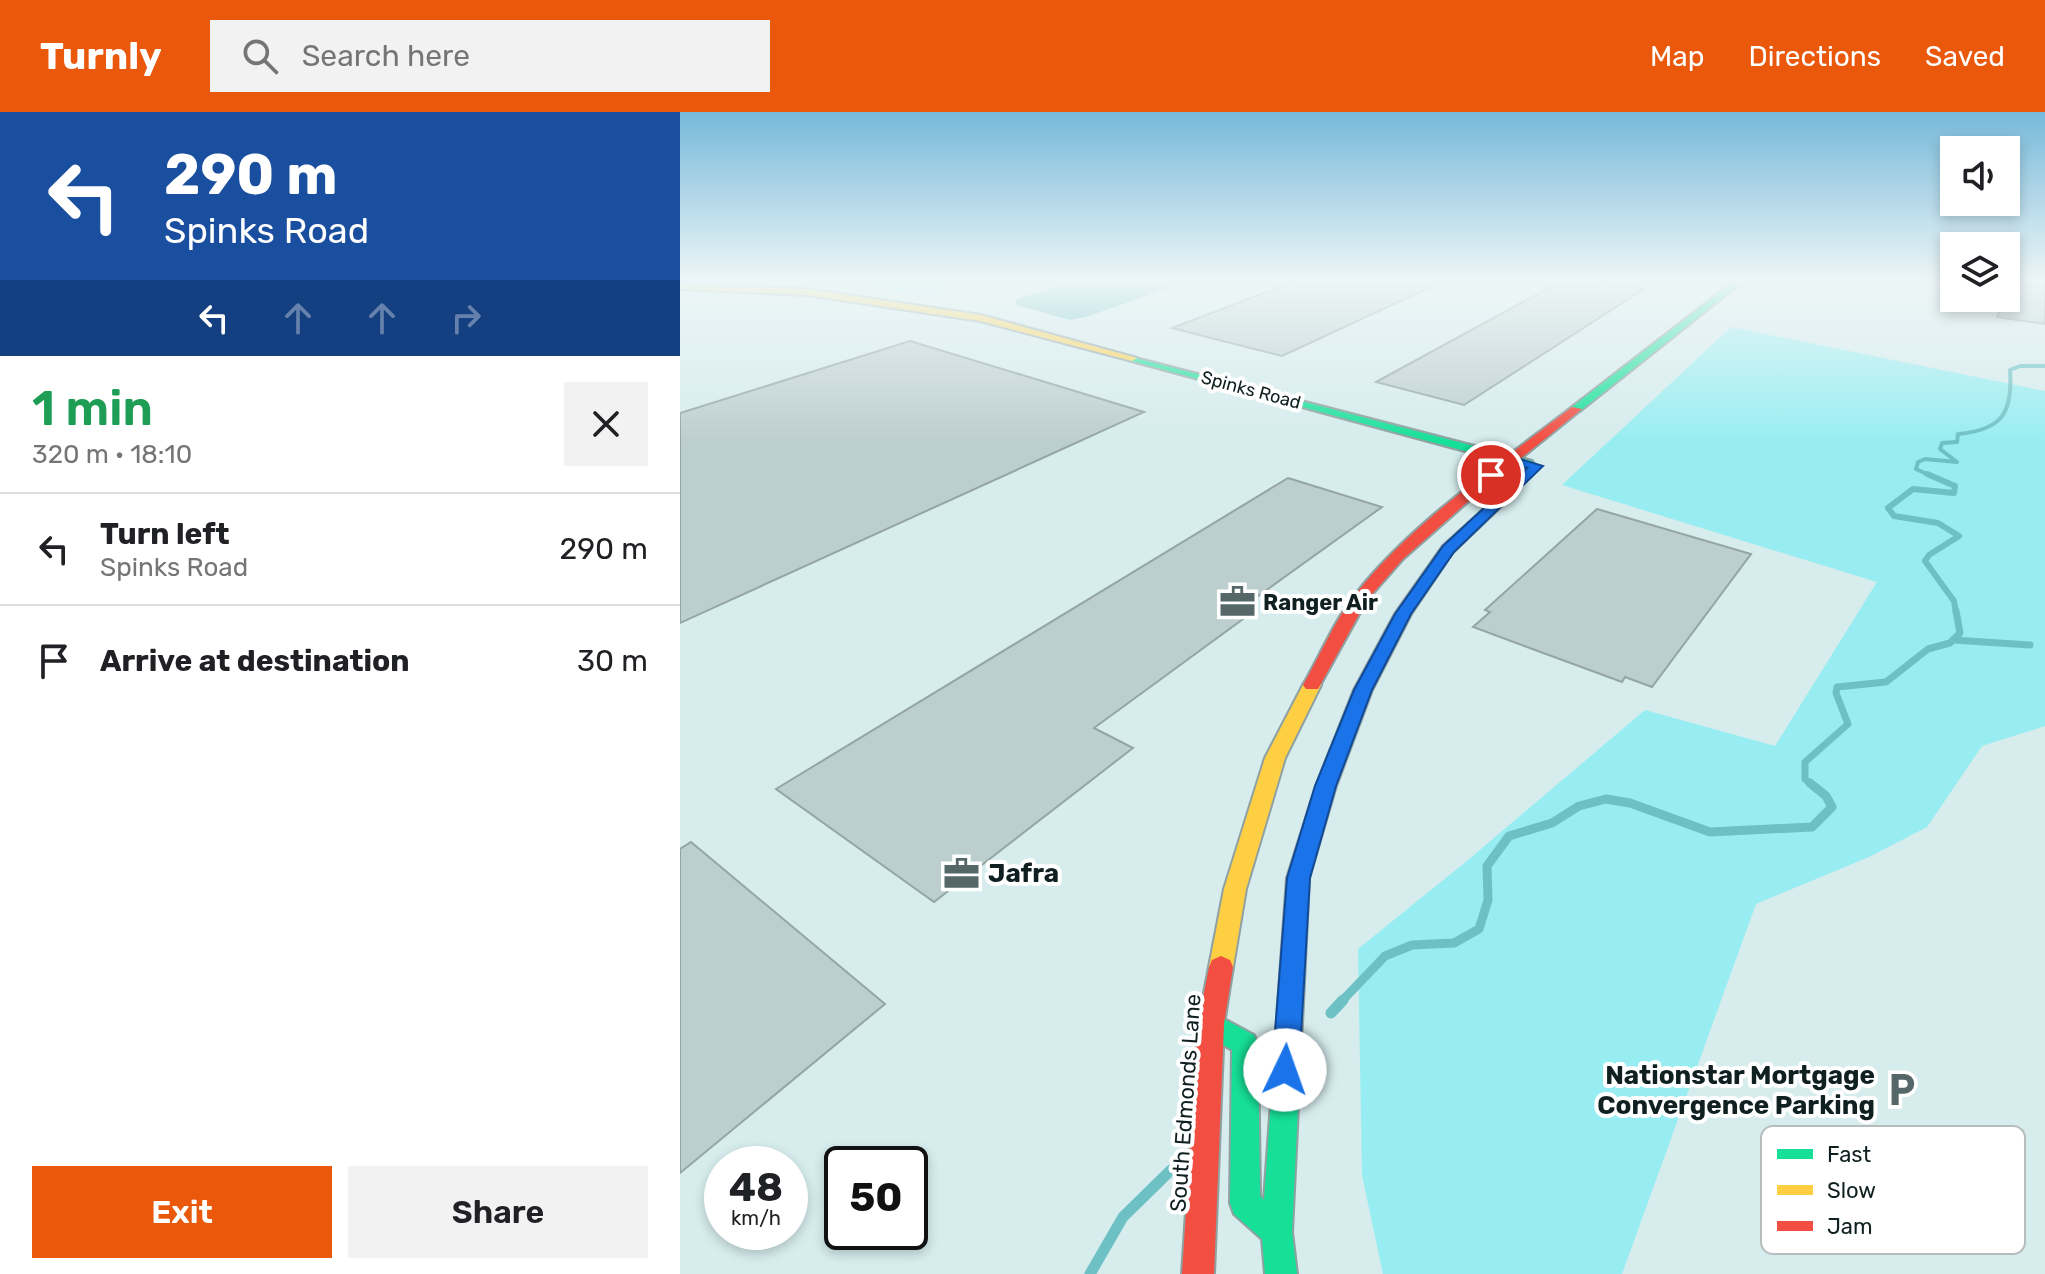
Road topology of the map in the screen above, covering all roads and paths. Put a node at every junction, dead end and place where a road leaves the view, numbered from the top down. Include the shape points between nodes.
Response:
1 (985, 333) edge
2 (1038, 333) edge
3 (1674, 333) edge
4 (1377, 443) dead end
5 (1510, 460) junction
6 (1462, 467) dead end
7 (1491, 475) junction
8 (1516, 484) junction
9 (1311, 774) dead end
10 (1326, 786) junction
11 (1211, 1024) junction
12 (1277, 1232) junction
13 (1198, 1274) edge
14 (1281, 1274) edge

1 - 4 main road, Spinks Road
2 - 5 main road, Spinks Road
3 - 5 main road, South Edmonds Lane
5 - 7 main road, South Edmonds Lane
5 - 8 main road, Spinks Road via 1542,462
6 - 7 main road
7 - 8 main road
7 - 11 main road, South Edmonds Lane via 1373,580 1331,646 1326,680 1275,758 1235,889
8 - 10 main road via 1448,549 1403,614 1363,690
9 - 10 main road
10 - 12 main road via 1298,878
11 - 12 main road via 1245,1044 1245,1203
11 - 13 main road, South Edmonds Lane
12 - 14 main road

